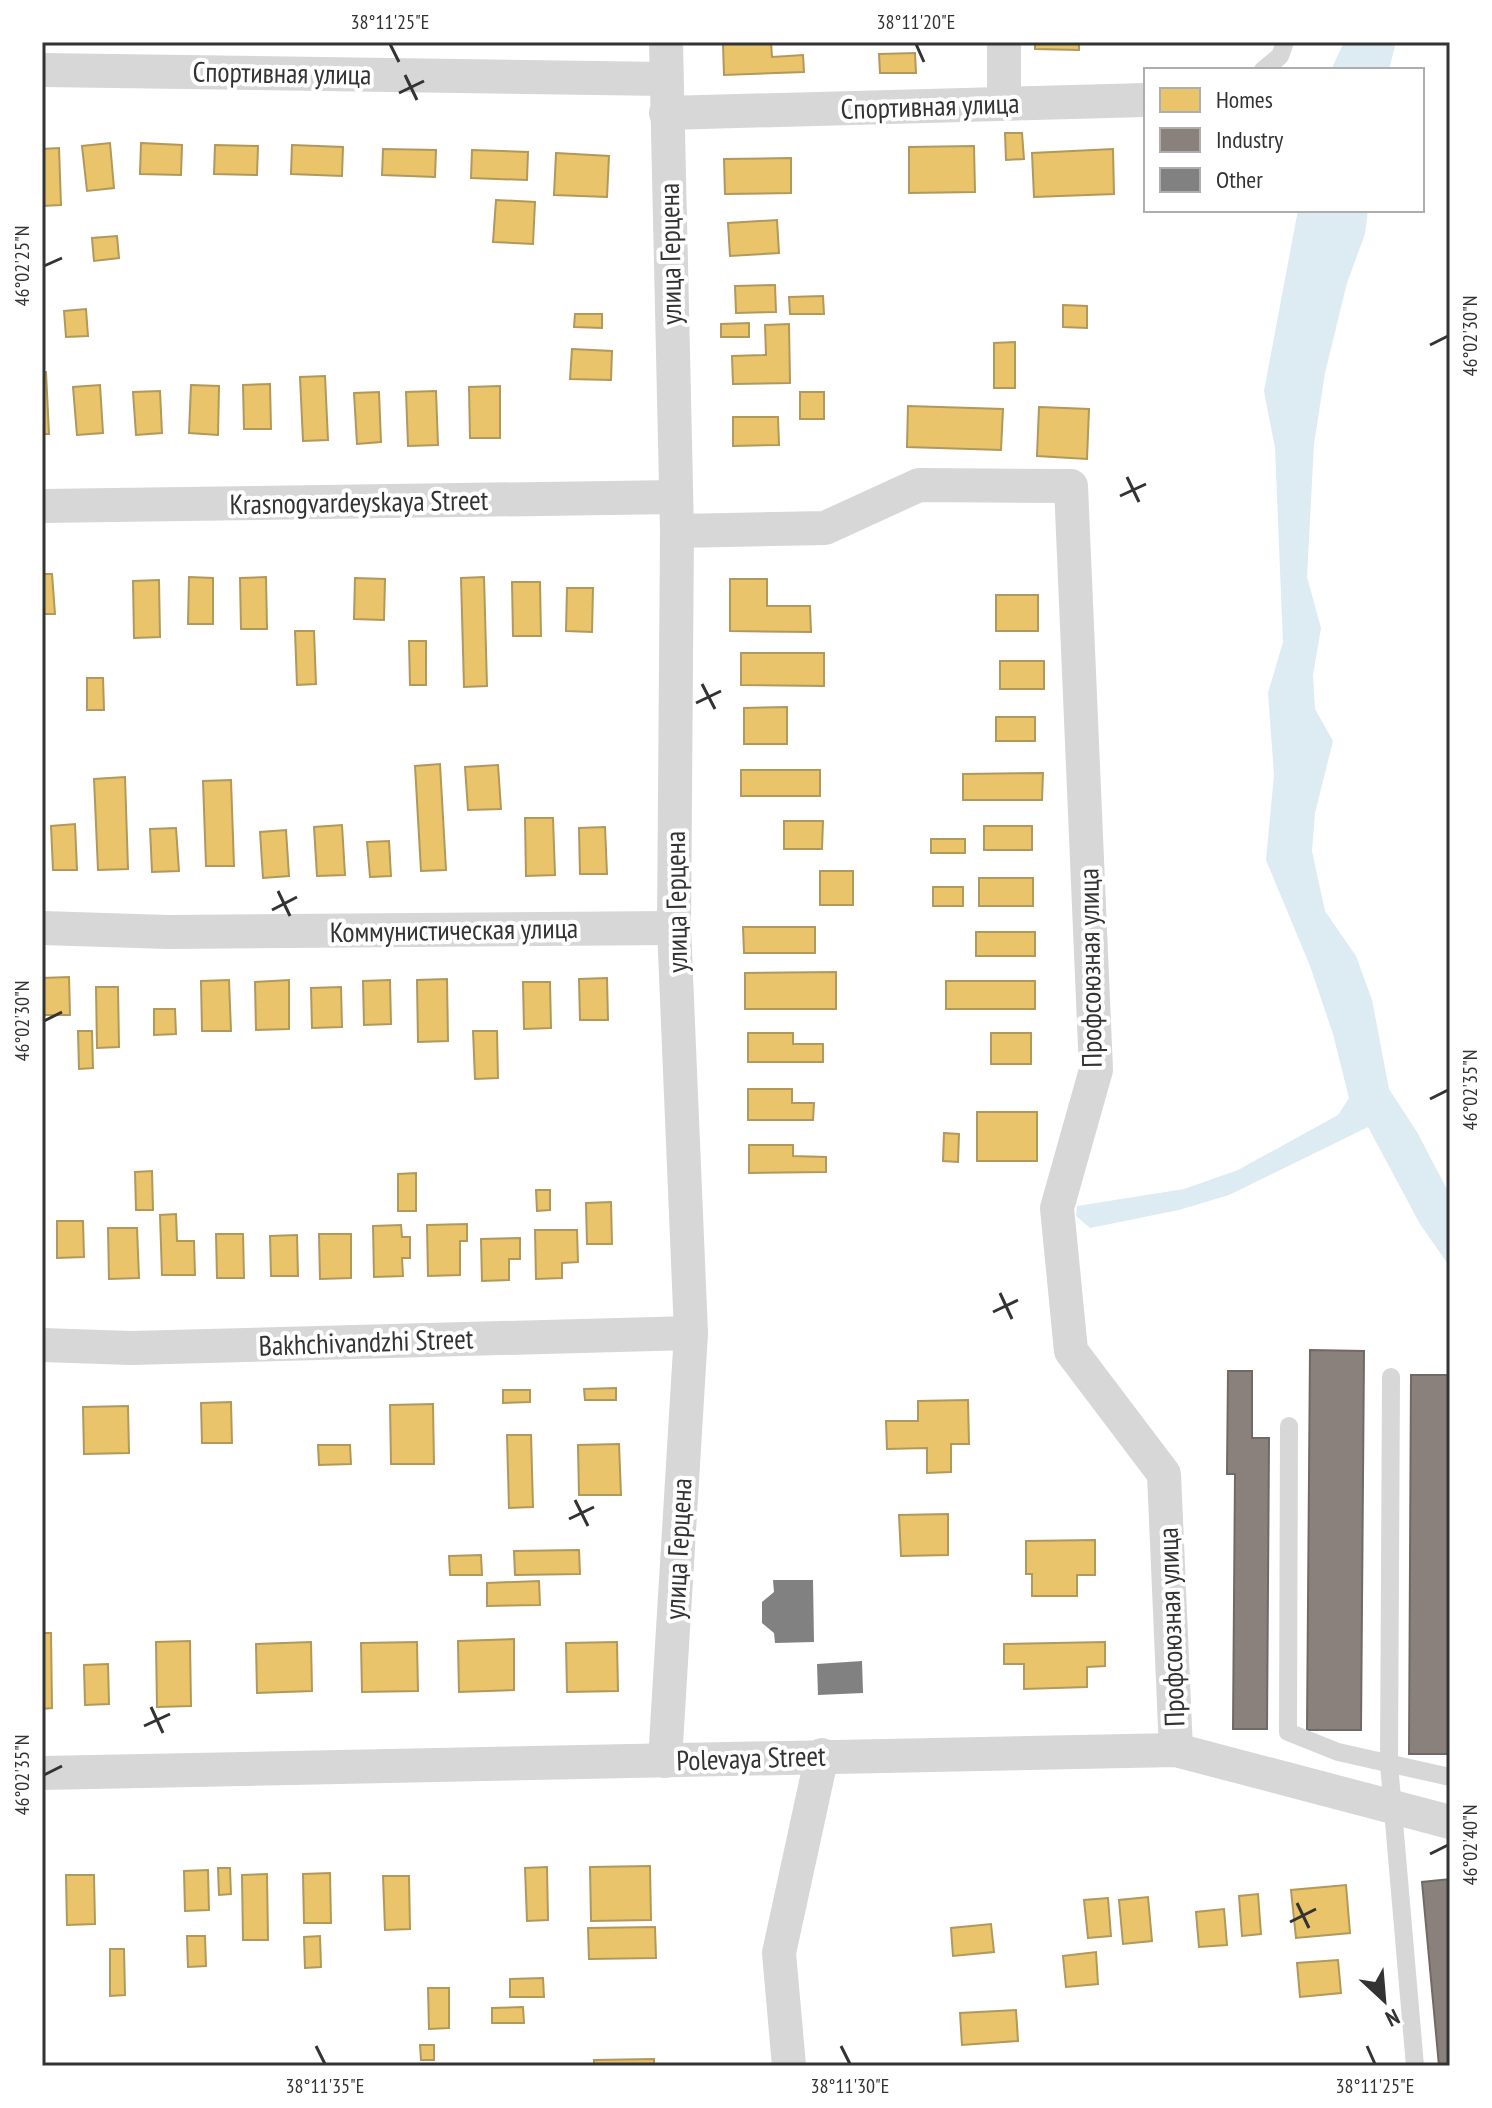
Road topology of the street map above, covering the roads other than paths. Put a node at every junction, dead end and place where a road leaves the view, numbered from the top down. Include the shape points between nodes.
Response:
1 (666, 42) edge
2 (1004, 42) edge
3 (1285, 42) edge
4 (1265, 68) edge
5 (42, 70) edge
6 (665, 79) junction
7 (1144, 100) edge
8 (1004, 103) junction
9 (666, 113) junction
10 (676, 497) junction
11 (42, 506) edge
12 (677, 531) junction
13 (42, 928) edge
14 (674, 928) junction
15 (691, 1333) junction
16 (42, 1345) edge
17 (1391, 1377) dead end
18 (1289, 1426) dead end
19 (1176, 1750) junction
20 (822, 1755) junction
21 (665, 1761) junction
22 (1389, 1764) junction
23 (42, 1773) edge
24 (1450, 1777) edge
25 (1394, 1807) junction
26 (1450, 1822) edge
27 (789, 2066) edge
28 (1415, 2066) edge

1 - 6 street, улица Герцена
2 - 8 street
3 - 4 lane via 1280,56
5 - 6 street, Спортивная улица
6 - 9 street, улица Герцена
7 - 8 street, Спортивная улица
8 - 9 street, Спортивная улица
9 - 10 street, улица Герцена
10 - 11 street, Krasnogvardeyskaya Street
10 - 12 street, улица Герцена
12 - 14 street, улица Герцена
12 - 19 street, Профсоюзная улица via 825,528 919,485 1071,486 1096,1070 1057,1208 1071,1351 1164,1474
13 - 14 street, Коммунистическая улица
14 - 15 street, улица Герцена
15 - 16 street, Bakhchivandzhi Street via 131,1348
15 - 21 street, улица Герцена
17 - 22 lane
18 - 22 lane via 1288,1732
19 - 20 street, Polevaya Street
19 - 25 street, Polevaya Street
20 - 21 street, Polevaya Street
20 - 27 street via 779,1953
21 - 23 street, Polevaya Street
22 - 24 lane
22 - 25 lane
25 - 26 street, Polevaya Street
25 - 28 lane

